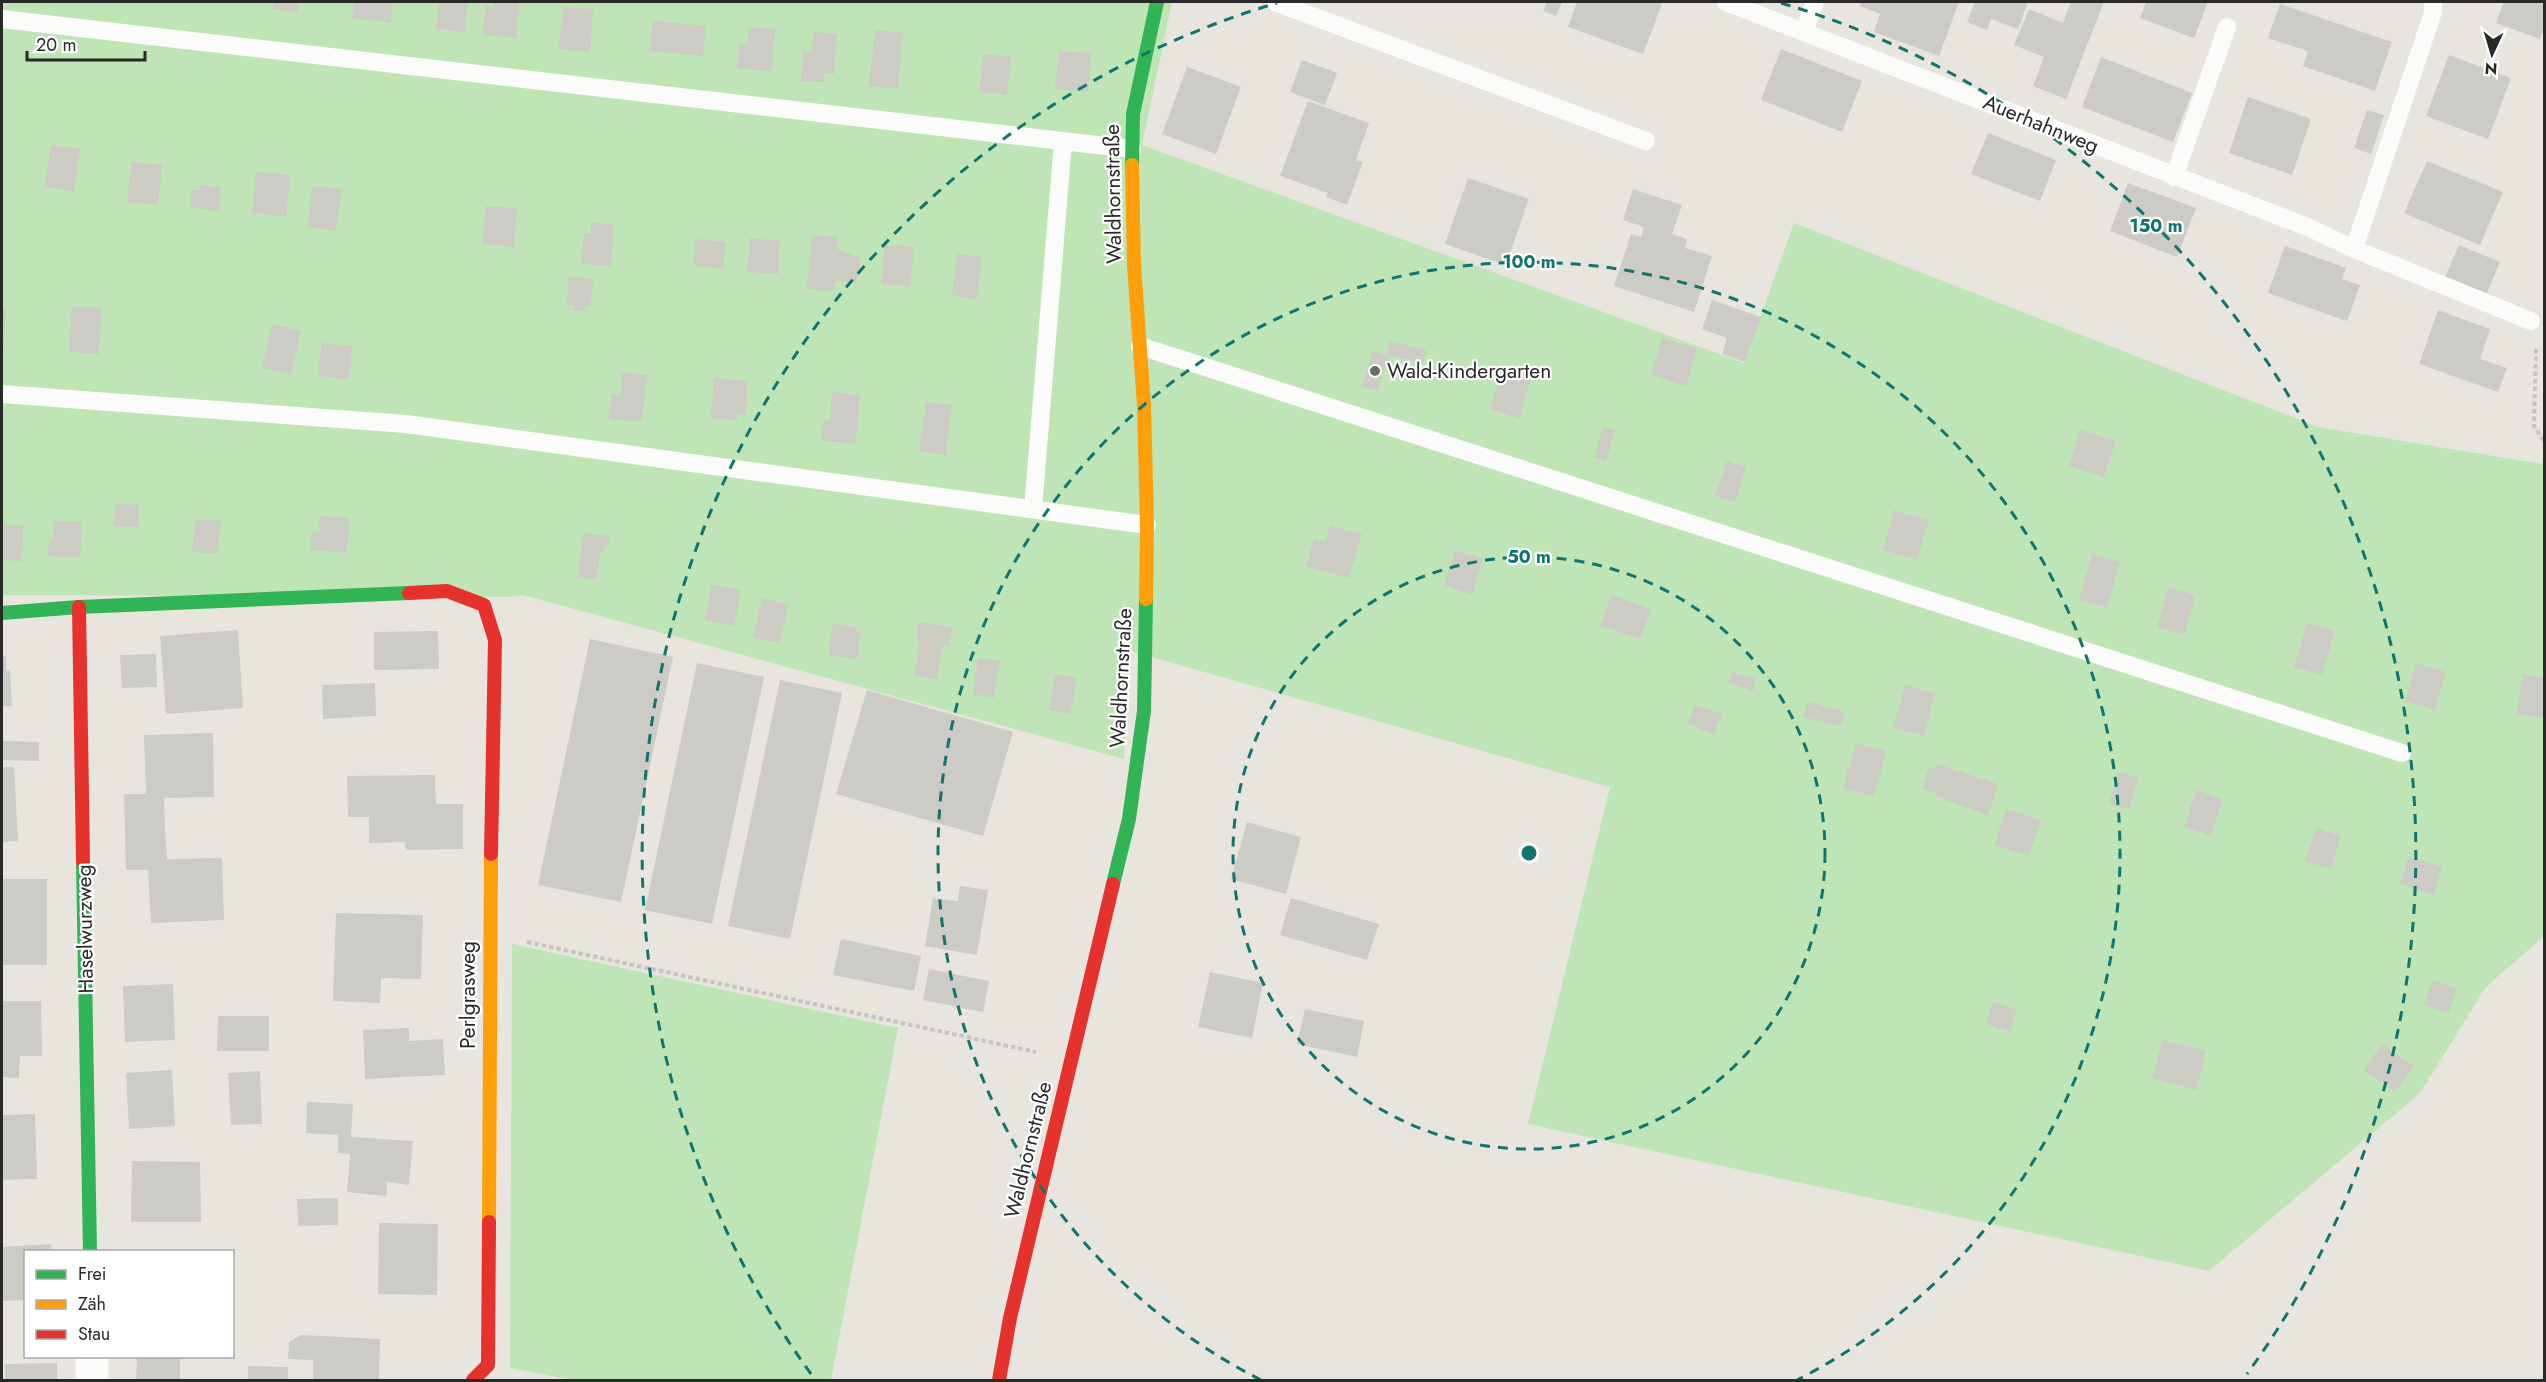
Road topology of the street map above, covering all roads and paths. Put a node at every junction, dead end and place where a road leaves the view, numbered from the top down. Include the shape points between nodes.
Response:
1 (1157, 2) edge
2 (1275, 2) edge
3 (1726, 2) edge
4 (1815, 2) edge
5 (2433, 2) edge
6 (2, 19) edge
7 (2228, 27) dead end
8 (1804, 31) junction
9 (1646, 141) dead end
10 (1063, 142) junction
11 (1132, 149) junction
12 (2174, 177) junction
13 (2354, 249) junction
14 (2531, 321) joint
15 (1140, 346) junction
16 (2, 394) edge
17 (2544, 441) edge
18 (1033, 509) junction
19 (1147, 525) junction
20 (79, 607) junction
21 (2, 613) edge
22 (2402, 753) dead end
23 (489, 929) junction
24 (1072, 1058) junction
25 (90, 1250) edge
26 (92, 1358) edge
27 (92, 1380) edge
28 (473, 1380) edge
29 (999, 1380) edge

1 - 11 street, Waldhornstraße via 1133,114
2 - 9 lane
3 - 8 lane, Auerhahnweg
4 - 8 lane
5 - 13 lane via 2433,12
6 - 10 lane
7 - 12 lane
8 - 12 lane, Auerhahnweg
10 - 11 lane
10 - 18 lane
11 - 15 street, Waldhornstraße
12 - 13 lane, Auerhahnweg via 2310,228
13 - 14 lane, Auerhahnweg
14 - 17 path via 2536,336 2534,426
15 - 19 street, Waldhornstraße
15 - 22 lane
16 - 18 lane via 406,424
18 - 19 lane
19 - 24 street, Waldhornstraße via 1144,711 1129,819
20 - 21 street
20 - 23 street, Perlgrasweg via 447,591 484,605 495,640
20 - 25 street, Haselwurzweg
23 - 24 path via 516,939
23 - 28 street, Perlgrasweg via 488,1365
24 - 29 street, Waldhornstraße
26 - 27 street

